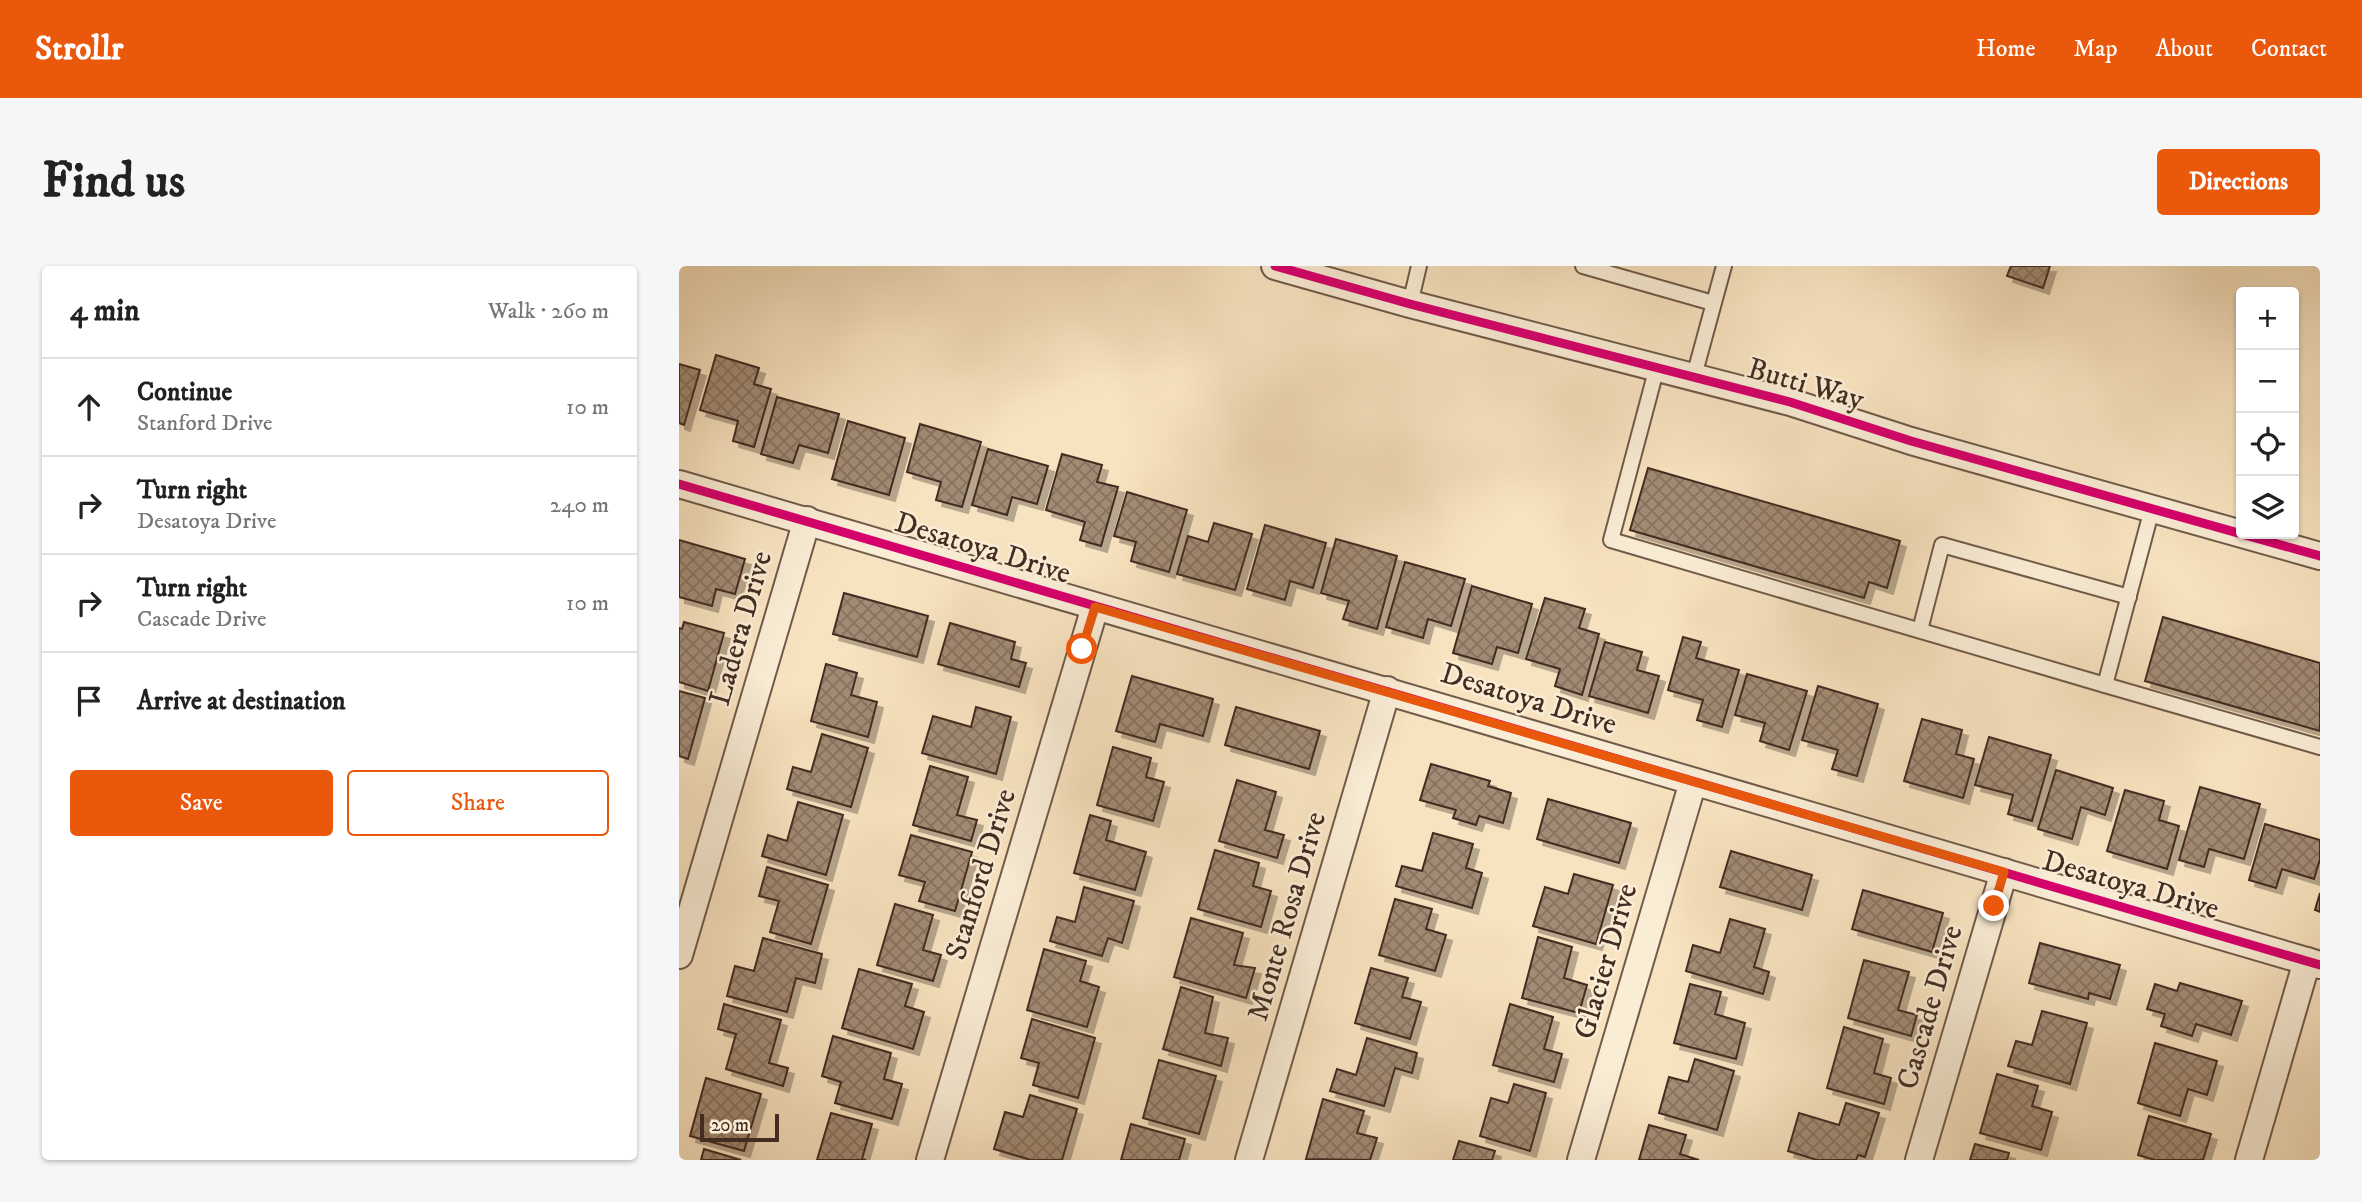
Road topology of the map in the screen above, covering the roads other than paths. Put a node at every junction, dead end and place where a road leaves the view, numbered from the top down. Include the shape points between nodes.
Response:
1 (1275, 266) edge
2 (1419, 266) edge
3 (1583, 266) edge
4 (1724, 266) edge
5 (1713, 303) junction
6 (1410, 304) junction
7 (1657, 367) junction
8 (1693, 376) junction
9 (679, 484) edge
10 (2153, 509) junction
11 (807, 520) junction
12 (2320, 556) edge
13 (2129, 597) junction
14 (1095, 607) junction
15 (1920, 630) junction
16 (2105, 685) junction
17 (1387, 690) junction
18 (2320, 747) edge
19 (1693, 782) junction
20 (2004, 872) junction
21 (679, 955) edge
22 (2314, 963) edge
23 (930, 1160) edge
24 (1249, 1160) edge
25 (1581, 1160) edge
26 (1919, 1160) edge
27 (2249, 1160) edge

1 - 6 street, Butti Way
2 - 6 lane
3 - 5 lane
4 - 5 lane
5 - 8 lane
6 - 7 street, Butti Way
7 - 8 street, Butti Way
7 - 15 lane via 1611,540
8 - 10 street, Butti Way
9 - 11 street, Desatoya Drive
10 - 12 street, Butti Way
10 - 13 lane
11 - 14 street, Desatoya Drive
11 - 21 street, Ladera Drive
13 - 15 lane via 1942,545
13 - 16 lane
14 - 17 street, Desatoya Drive
14 - 23 street, Stanford Drive
15 - 16 lane
16 - 18 lane
17 - 19 street, Desatoya Drive
17 - 24 street, Monte Rosa Drive
19 - 20 street, Desatoya Drive
19 - 25 street, Glacier Drive
20 - 22 street, Desatoya Drive
20 - 26 street, Cascade Drive
22 - 27 street

